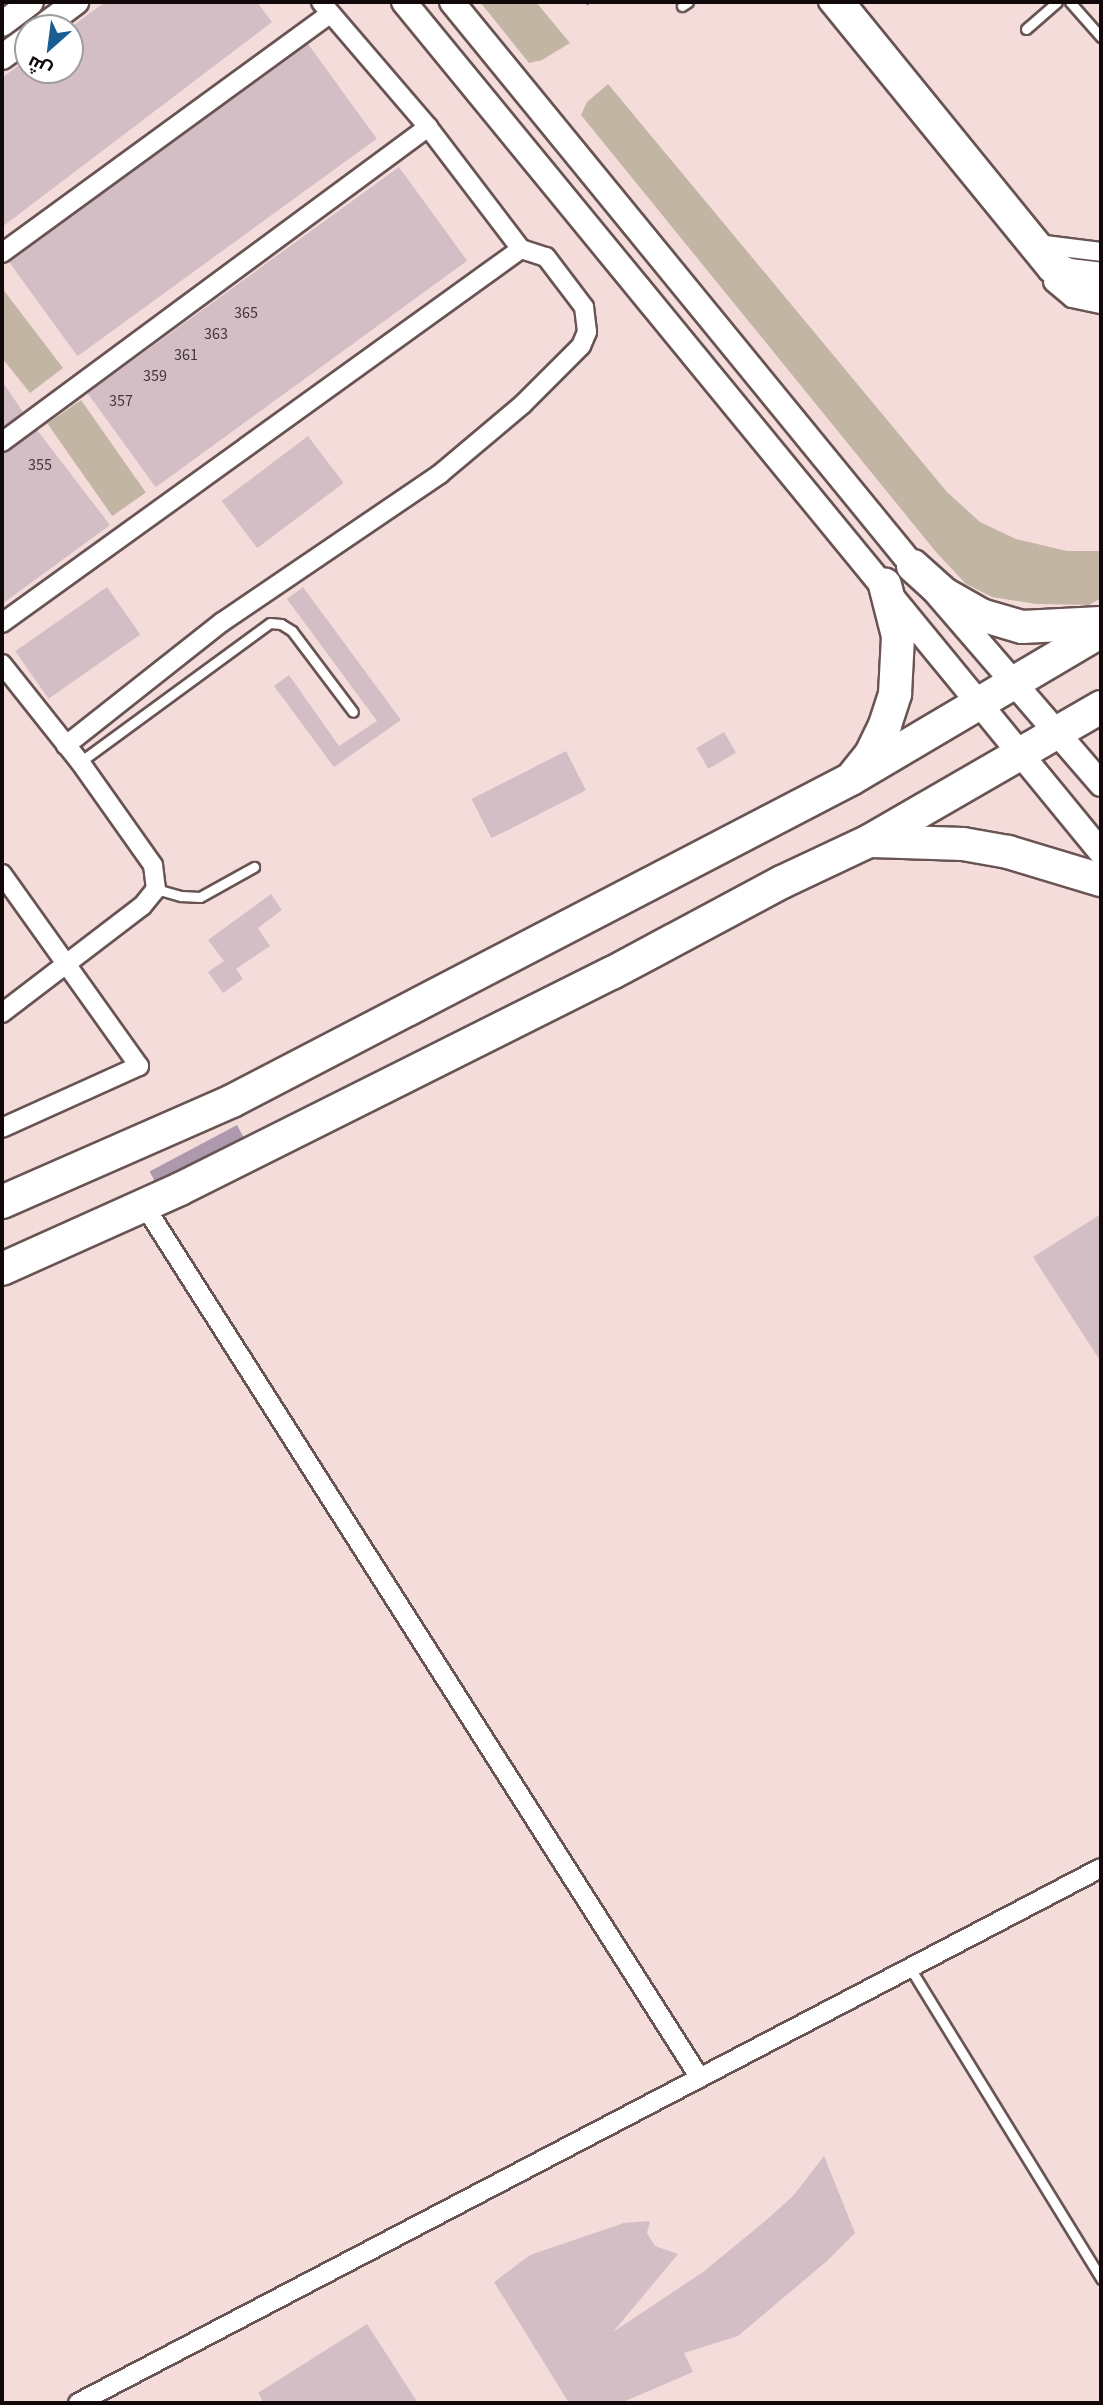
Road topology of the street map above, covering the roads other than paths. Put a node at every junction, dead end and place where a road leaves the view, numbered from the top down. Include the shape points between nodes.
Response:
1 (31, 2) edge
2 (76, 2) edge
3 (404, 2) edge
4 (452, 2) edge
5 (828, 2) edge
6 (846, 2) edge
7 (1057, 2) edge
8 (1070, 2) edge
9 (325, 8) edge
10 (60, 14) edge
11 (2, 23) edge
12 (1026, 29) dead end
13 (1101, 37) edge
14 (428, 127) junction
15 (1045, 244) junction
16 (522, 249) junction
17 (1101, 252) edge
18 (2, 253) edge
19 (1048, 272) junction
20 (1101, 272) edge
21 (1101, 288) edge
22 (1101, 304) edge
23 (2, 442) edge
24 (913, 566) junction
25 (885, 585) junction
26 (2, 623) edge
27 (1101, 623) edge
28 (1101, 631) edge
29 (2, 664) edge
30 (1016, 682) junction
31 (982, 703) junction
32 (1101, 707) edge
33 (353, 712) dead end
34 (1057, 732) junction
35 (66, 745) junction
36 (1021, 752) junction
37 (80, 762) junction
38 (851, 779) junction
39 (1101, 784) edge
40 (869, 841) junction
41 (1101, 852) edge
42 (254, 867) dead end
43 (2, 874) edge
44 (1101, 880) edge
45 (156, 889) junction
46 (66, 964) junction
47 (2, 1013) edge
48 (2, 1128) edge
49 (2, 1202) edge
50 (144, 1205) junction
51 (2, 1269) edge
52 (1101, 1868) edge
53 (910, 1968) junction
54 (700, 2078) junction
55 (1101, 2279) edge
56 (78, 2403) edge

1 - 11 main road
2 - 10 main road
3 - 25 main road
4 - 24 main road
5 - 19 street
6 - 15 street
7 - 12 lane
8 - 13 lane
9 - 14 street
9 - 18 street
14 - 16 street
14 - 23 street
15 - 17 street
15 - 20 street via 1062,265
16 - 26 street
16 - 35 street via 546,257 584,307 587,332 581,346 522,405 440,474 222,622
19 - 21 street via 1065,282
19 - 22 street via 1066,294
24 - 27 highway via 944,594 981,615 1021,627
24 - 30 main road
25 - 31 main road
25 - 38 highway via 898,636 895,694 871,754
28 - 30 highway
29 - 35 street
30 - 31 highway
30 - 34 main road
31 - 36 main road
31 - 38 highway
32 - 34 highway
33 - 37 lane via 292,631 270,623
34 - 36 highway
34 - 39 main road
35 - 37 street
36 - 40 highway
36 - 41 main road
37 - 45 street via 153,865
38 - 49 highway via 232,1101
40 - 44 highway via 997,850
40 - 50 highway
42 - 45 lane via 200,897
43 - 46 street
45 - 46 street via 142,906
46 - 47 street
46 - 48 street via 139,1066
50 - 51 highway
50 - 54 street
52 - 53 street
53 - 54 street
53 - 55 lane
54 - 56 street

